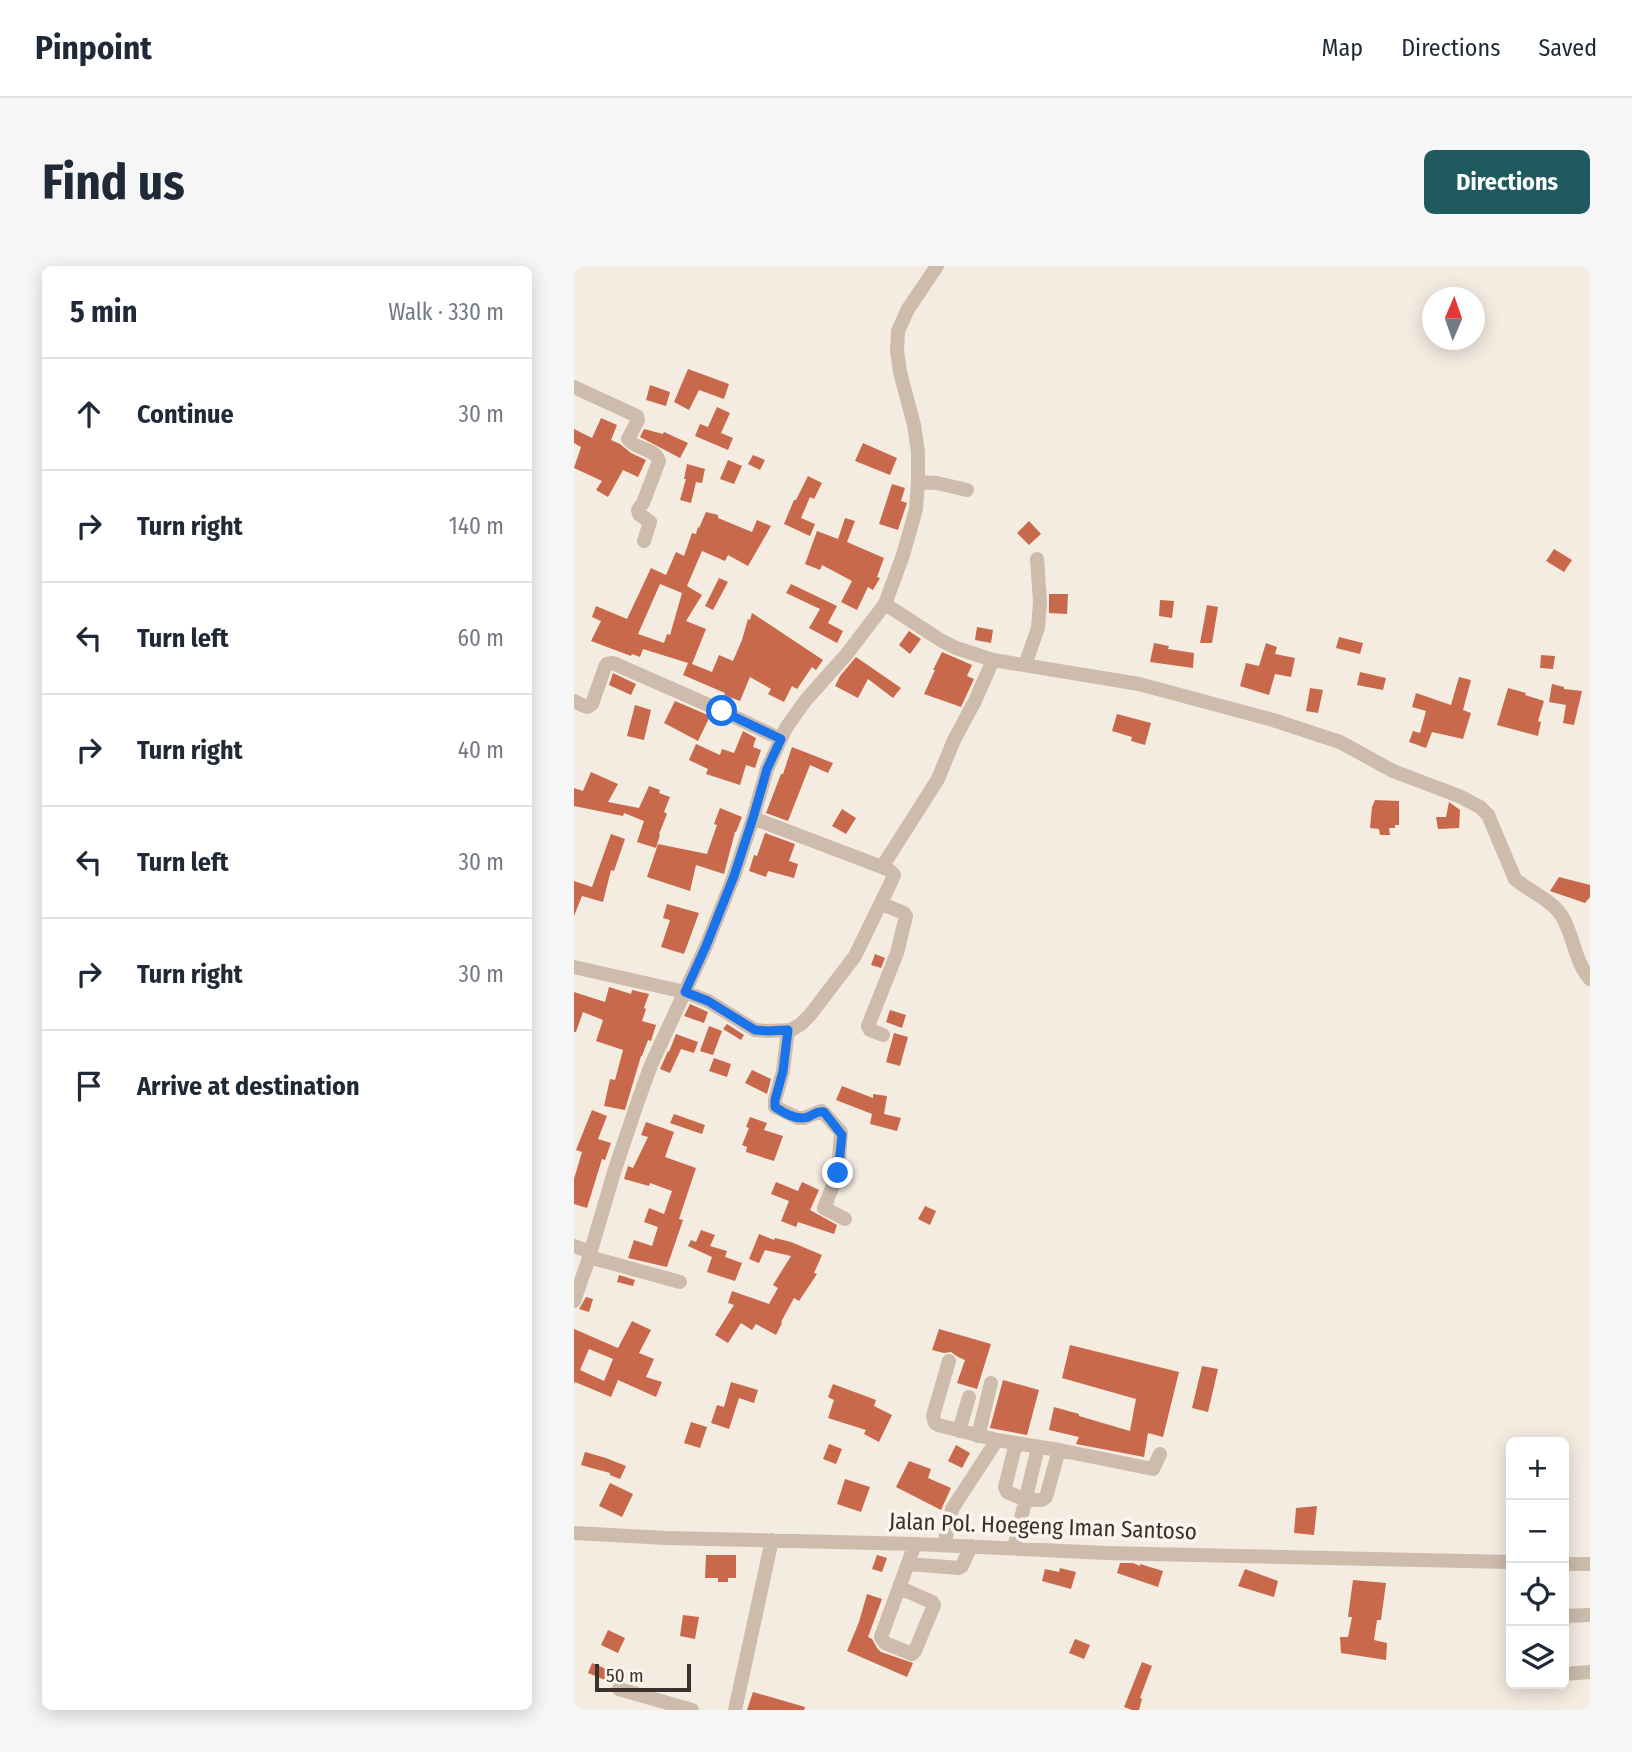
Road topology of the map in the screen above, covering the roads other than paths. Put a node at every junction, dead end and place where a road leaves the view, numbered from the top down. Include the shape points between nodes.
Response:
1 (937, 266) edge
2 (574, 387) edge
3 (918, 482) junction
4 (967, 490) dead end
5 (644, 541) dead end
6 (1037, 558) dead end
7 (886, 604) junction
8 (992, 660) junction
9 (1025, 665) junction
10 (574, 701) edge
11 (781, 739) junction
12 (753, 818) junction
13 (882, 867) junction
14 (882, 904) junction
15 (574, 967) edge
16 (1590, 979) edge
17 (685, 992) junction
18 (788, 1030) junction
19 (883, 1035) dead end
20 (845, 1219) dead end
21 (574, 1246) edge
22 (590, 1255) junction
23 (680, 1282) dead end
24 (574, 1301) edge
25 (949, 1362) dead end
26 (991, 1383) dead end
27 (969, 1397) dead end
28 (959, 1430) junction
29 (978, 1436) junction
30 (997, 1440) junction
31 (1016, 1443) junction
32 (1038, 1447) junction
33 (1059, 1450) junction
34 (1160, 1454) dead end
35 (1026, 1500) junction
36 (574, 1533) edge
37 (772, 1540) junction
38 (915, 1544) junction
39 (944, 1545) junction
40 (971, 1546) junction
41 (1014, 1548) junction
42 (1506, 1562) edge
43 (908, 1564) junction
44 (1569, 1564) edge
45 (1590, 1564) edge
46 (900, 1588) junction
47 (1590, 1615) edge
48 (1569, 1616) edge
49 (1590, 1672) edge
50 (1569, 1674) edge
51 (619, 1689) dead end
52 (692, 1710) edge
53 (735, 1710) edge

1 - 3 street via 898,331 900,372 918,452
2 - 5 street via 637,416 628,439 658,457 638,510 650,522
3 - 4 street
3 - 7 street via 916,509
6 - 9 street via 1038,628
7 - 8 street via 942,641
7 - 11 street via 805,701
8 - 9 street
8 - 13 street via 938,779
9 - 16 street via 1139,684 1273,720 1340,742 1393,771 1480,807 1489,815 1516,879 1563,918 1582,970
10 - 11 street via 592,704 605,667 613,663
11 - 12 street
12 - 13 street
12 - 17 street
13 - 14 street via 894,875
14 - 18 street via 855,956 810,1015
14 - 19 street via 906,916 897,953 868,1026
15 - 17 street
17 - 18 street via 755,1030
17 - 22 street via 643,1087
18 - 20 street via 775,1107 799,1118 824,1112 841,1132 837,1178 824,1208
21 - 22 street
22 - 23 street
22 - 24 street
25 - 28 street via 933,1416 938,1425
26 - 29 street
27 - 28 street
28 - 29 street
29 - 30 street
30 - 31 street
30 - 39 street via 952,1509
31 - 32 street
31 - 35 street via 1005,1487
32 - 33 street
32 - 35 street
33 - 34 street via 1153,1469
33 - 35 street via 1046,1497
35 - 41 street
36 - 37 street, Jalan Pol. Hoegeng Iman Santoso
37 - 38 street, Jalan Pol. Hoegeng Iman Santoso
37 - 53 street
38 - 39 street, Jalan Pol. Hoegeng Iman Santoso
38 - 43 street
39 - 40 street, Jalan Pol. Hoegeng Iman Santoso
40 - 41 street, Jalan Pol. Hoegeng Iman Santoso
40 - 43 street via 959,1568
41 - 42 street, Jalan Pol. Hoegeng Iman Santoso
43 - 46 street
44 - 45 street
46 - 46 street via 882,1639 912,1654 934,1605
47 - 48 street
49 - 50 street
51 - 52 street

